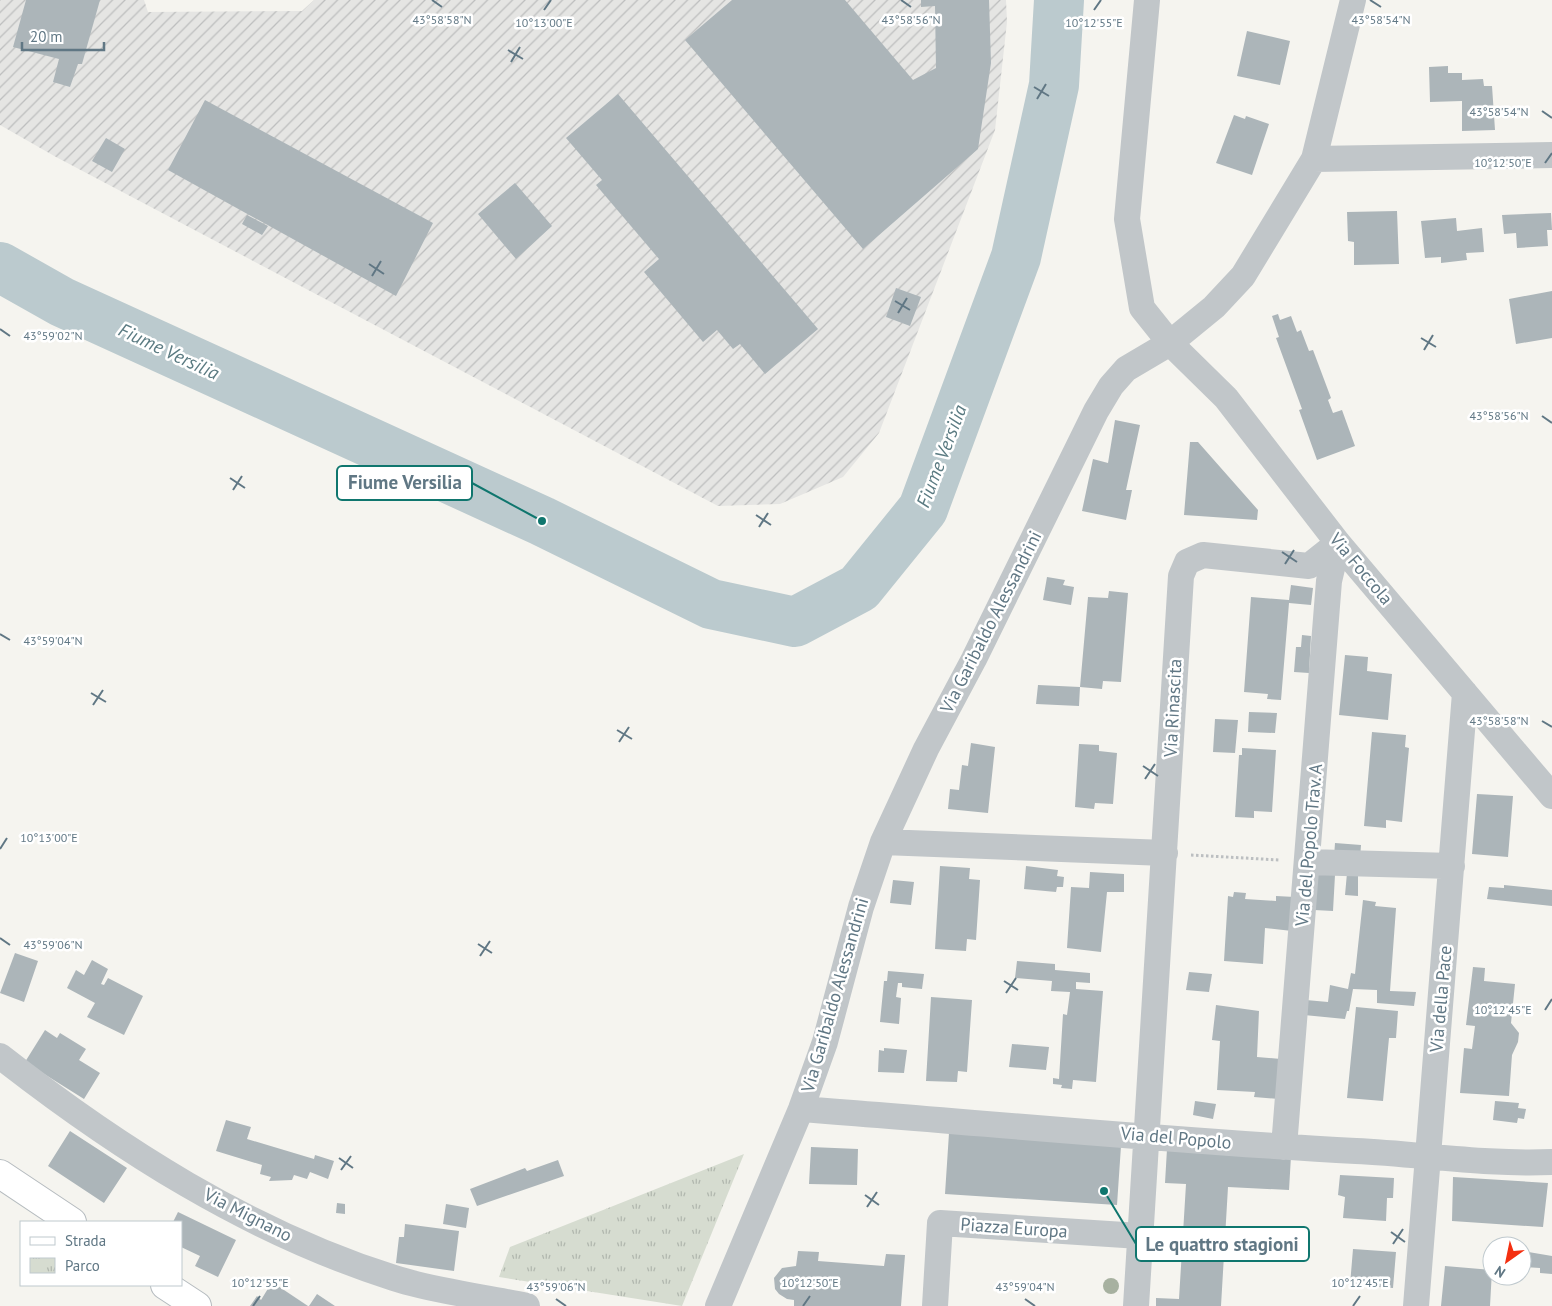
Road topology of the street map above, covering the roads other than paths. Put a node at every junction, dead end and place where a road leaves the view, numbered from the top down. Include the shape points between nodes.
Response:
1 (1147, 0) edge
2 (1353, 0) edge
3 (1552, 155) edge
4 (1314, 159) junction
5 (1170, 343) junction
6 (1338, 543) junction
7 (1465, 693) junction
8 (1552, 796) edge
9 (883, 842) junction
10 (1165, 853) junction
11 (1307, 862) junction
12 (1452, 866) junction
13 (0, 1056) edge
14 (801, 1109) junction
15 (1147, 1136) junction
16 (1284, 1147) junction
17 (1429, 1155) junction
18 (1552, 1162) edge
19 (0, 1174) edge
20 (70, 1221) edge
21 (1140, 1236) junction
22 (167, 1286) edge
23 (197, 1306) edge
24 (527, 1306) edge
25 (718, 1306) edge
26 (935, 1306) edge
27 (1136, 1306) edge
28 (1416, 1306) edge

1 - 5 street, Via Foccola via 1127,219 1142,308
2 - 4 street, Via Garibaldo Alessandrini
3 - 4 street
4 - 5 street, Via Garibaldo Alessandrini via 1242,276 1214,307
5 - 6 street, Via Foccola via 1226,398
5 - 9 street, Via Garibaldo Alessandrini via 1126,370 1111,386 1096,411 926,749
6 - 7 street, Via Foccola
6 - 10 street, Via Rinascita via 1309,566 1203,555 1187,562 1181,576
6 - 11 street, Via del Popolo Trav. A via 1329,581
7 - 8 street, Via Foccola
7 - 12 street, Via della Pace
9 - 10 street
9 - 14 street, Via Garibaldo Alessandrini via 861,907 825,1042
10 - 15 street, Via Rinascita
11 - 12 street
11 - 16 street, Via del Popolo Trav. A
12 - 17 street, Via della Pace
13 - 24 street, Via Mignano via 112,1138 233,1212 317,1249 395,1278
14 - 15 street, Via del Popolo
14 - 25 street, Via Garibaldo Alessandrini
15 - 16 street, Via del Popolo
15 - 21 street, Via Rinascita
16 - 17 street, Via del Popolo
17 - 18 street, Via del Popolo via 1483,1161
17 - 28 street, Via della Pace
19 - 20 main road
21 - 26 street, Piazza Europa via 940,1223
21 - 27 street, Via Rinascita
22 - 23 main road

